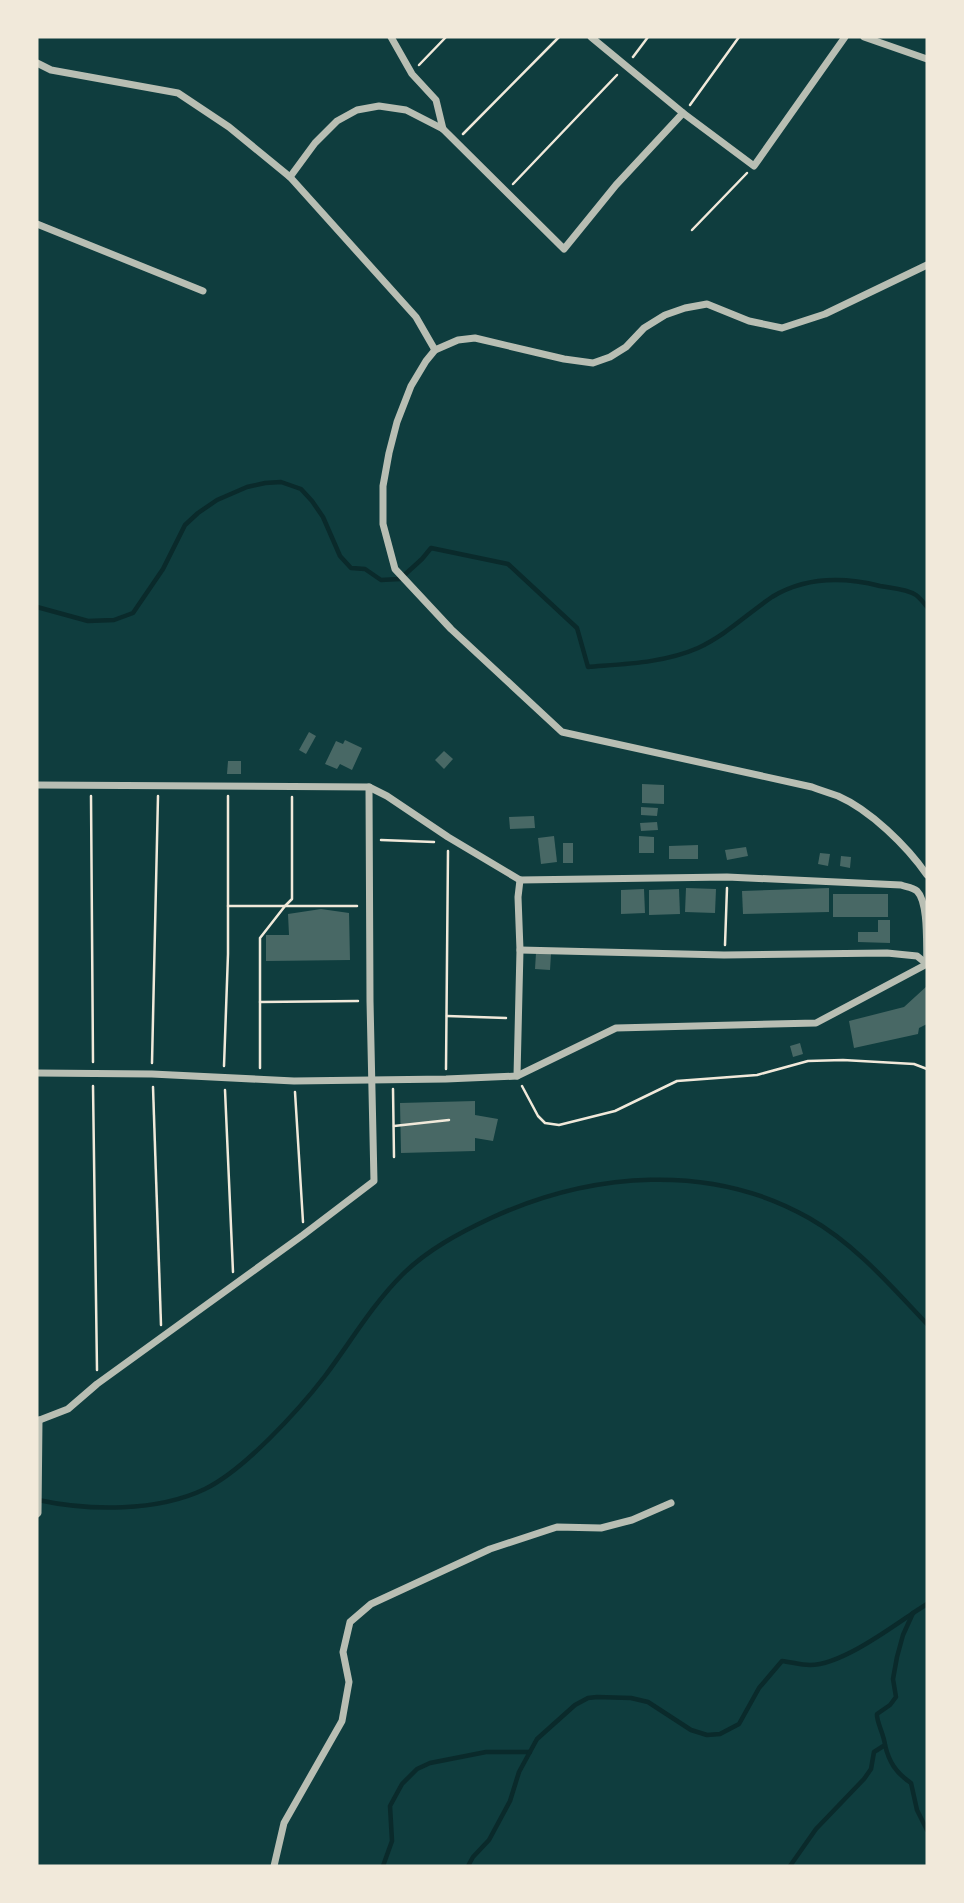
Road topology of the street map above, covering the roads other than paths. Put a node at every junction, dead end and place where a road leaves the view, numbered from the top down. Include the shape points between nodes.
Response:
1 (391, 37) edge
2 (591, 37) edge
3 (845, 37) edge
4 (864, 37) edge
5 (927, 58) edge
6 (37, 63) edge
7 (683, 113) junction
8 (443, 129) junction
9 (290, 177) junction
10 (37, 224) edge
11 (927, 265) edge
12 (203, 291) dead end
13 (435, 350) junction
14 (37, 785) edge
15 (369, 787) junction
16 (927, 875) edge
17 (520, 880) junction
18 (520, 950) junction
19 (927, 964) edge
20 (37, 1073) edge
21 (517, 1076) junction
22 (372, 1079) junction
23 (38, 1421) edge
24 (671, 1503) dead end
25 (37, 1514) edge
26 (274, 1866) edge

1 - 8 street via 412,74 436,100
2 - 7 street
3 - 7 street via 754,166
4 - 5 street
6 - 9 street via 51,70 178,93
7 - 8 street via 564,249
8 - 9 street via 406,110 379,106 357,110 337,121
9 - 13 street via 397,294
10 - 12 street
11 - 13 street via 825,314 782,328 748,321 707,304 685,308 644,328 626,347 593,363 475,338
13 - 16 street via 411,386 397,422 383,486 383,524 395,569 450,629 562,732 812,787 839,797 874,819 913,854
14 - 15 street
15 - 17 street
15 - 22 street
17 - 18 street
17 - 19 street via 727,877 901,885 914,889 923,906
18 - 19 street via 887,953 917,956
18 - 21 street
19 - 21 street via 816,1023 616,1028
20 - 22 street
21 - 22 street
22 - 23 street via 374,1181 68,1409
23 - 25 street
24 - 26 street via 601,1528 556,1527 490,1549 371,1604 350,1622 342,1652 349,1682 342,1721 284,1823

